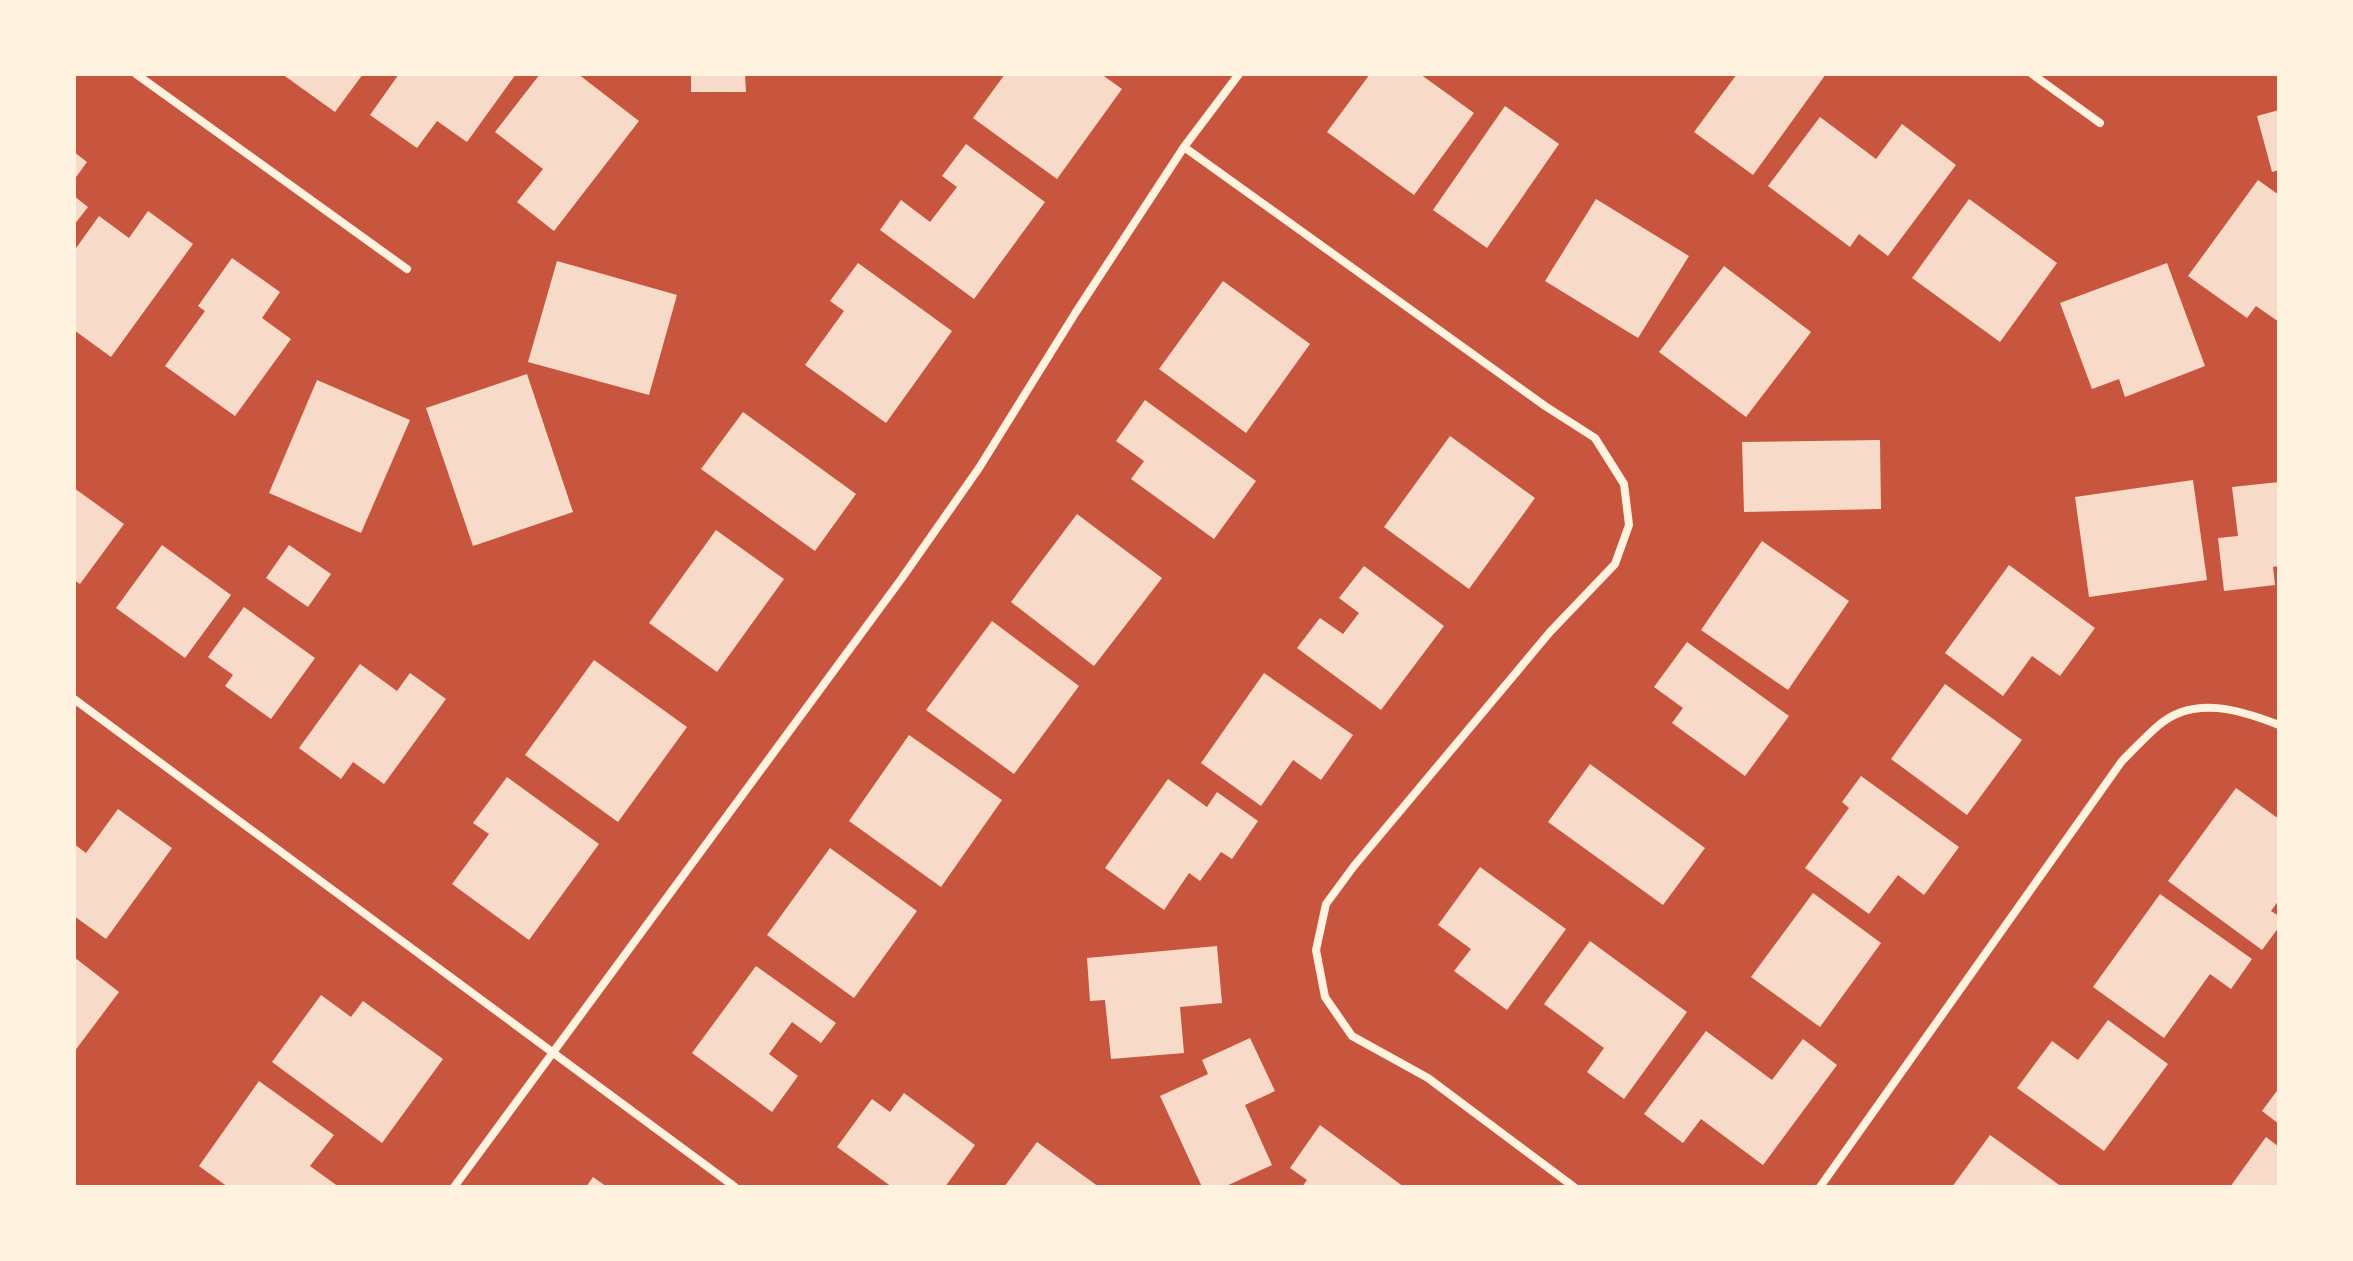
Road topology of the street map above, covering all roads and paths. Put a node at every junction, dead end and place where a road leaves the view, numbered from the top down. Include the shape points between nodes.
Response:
1 (136, 74) edge
2 (1239, 74) edge
3 (2032, 74) edge
4 (2100, 123) dead end
5 (1184, 147) junction
6 (407, 269) dead end
7 (74, 699) edge
8 (2279, 725) edge
9 (553, 1053) junction
10 (454, 1187) edge
11 (735, 1187) edge
12 (1574, 1187) edge
13 (1820, 1187) edge

1 - 6 street
2 - 5 street
3 - 4 street
5 - 9 street via 979,468
5 - 12 street via 1595,438 1624,484 1629,525 1615,564 1550,632 1354,866 1326,904 1316,950 1325,997 1352,1036 1428,1078
7 - 9 street
8 - 13 street via 2221,707 2186,711 2161,723 2122,761
9 - 10 street
9 - 11 street

